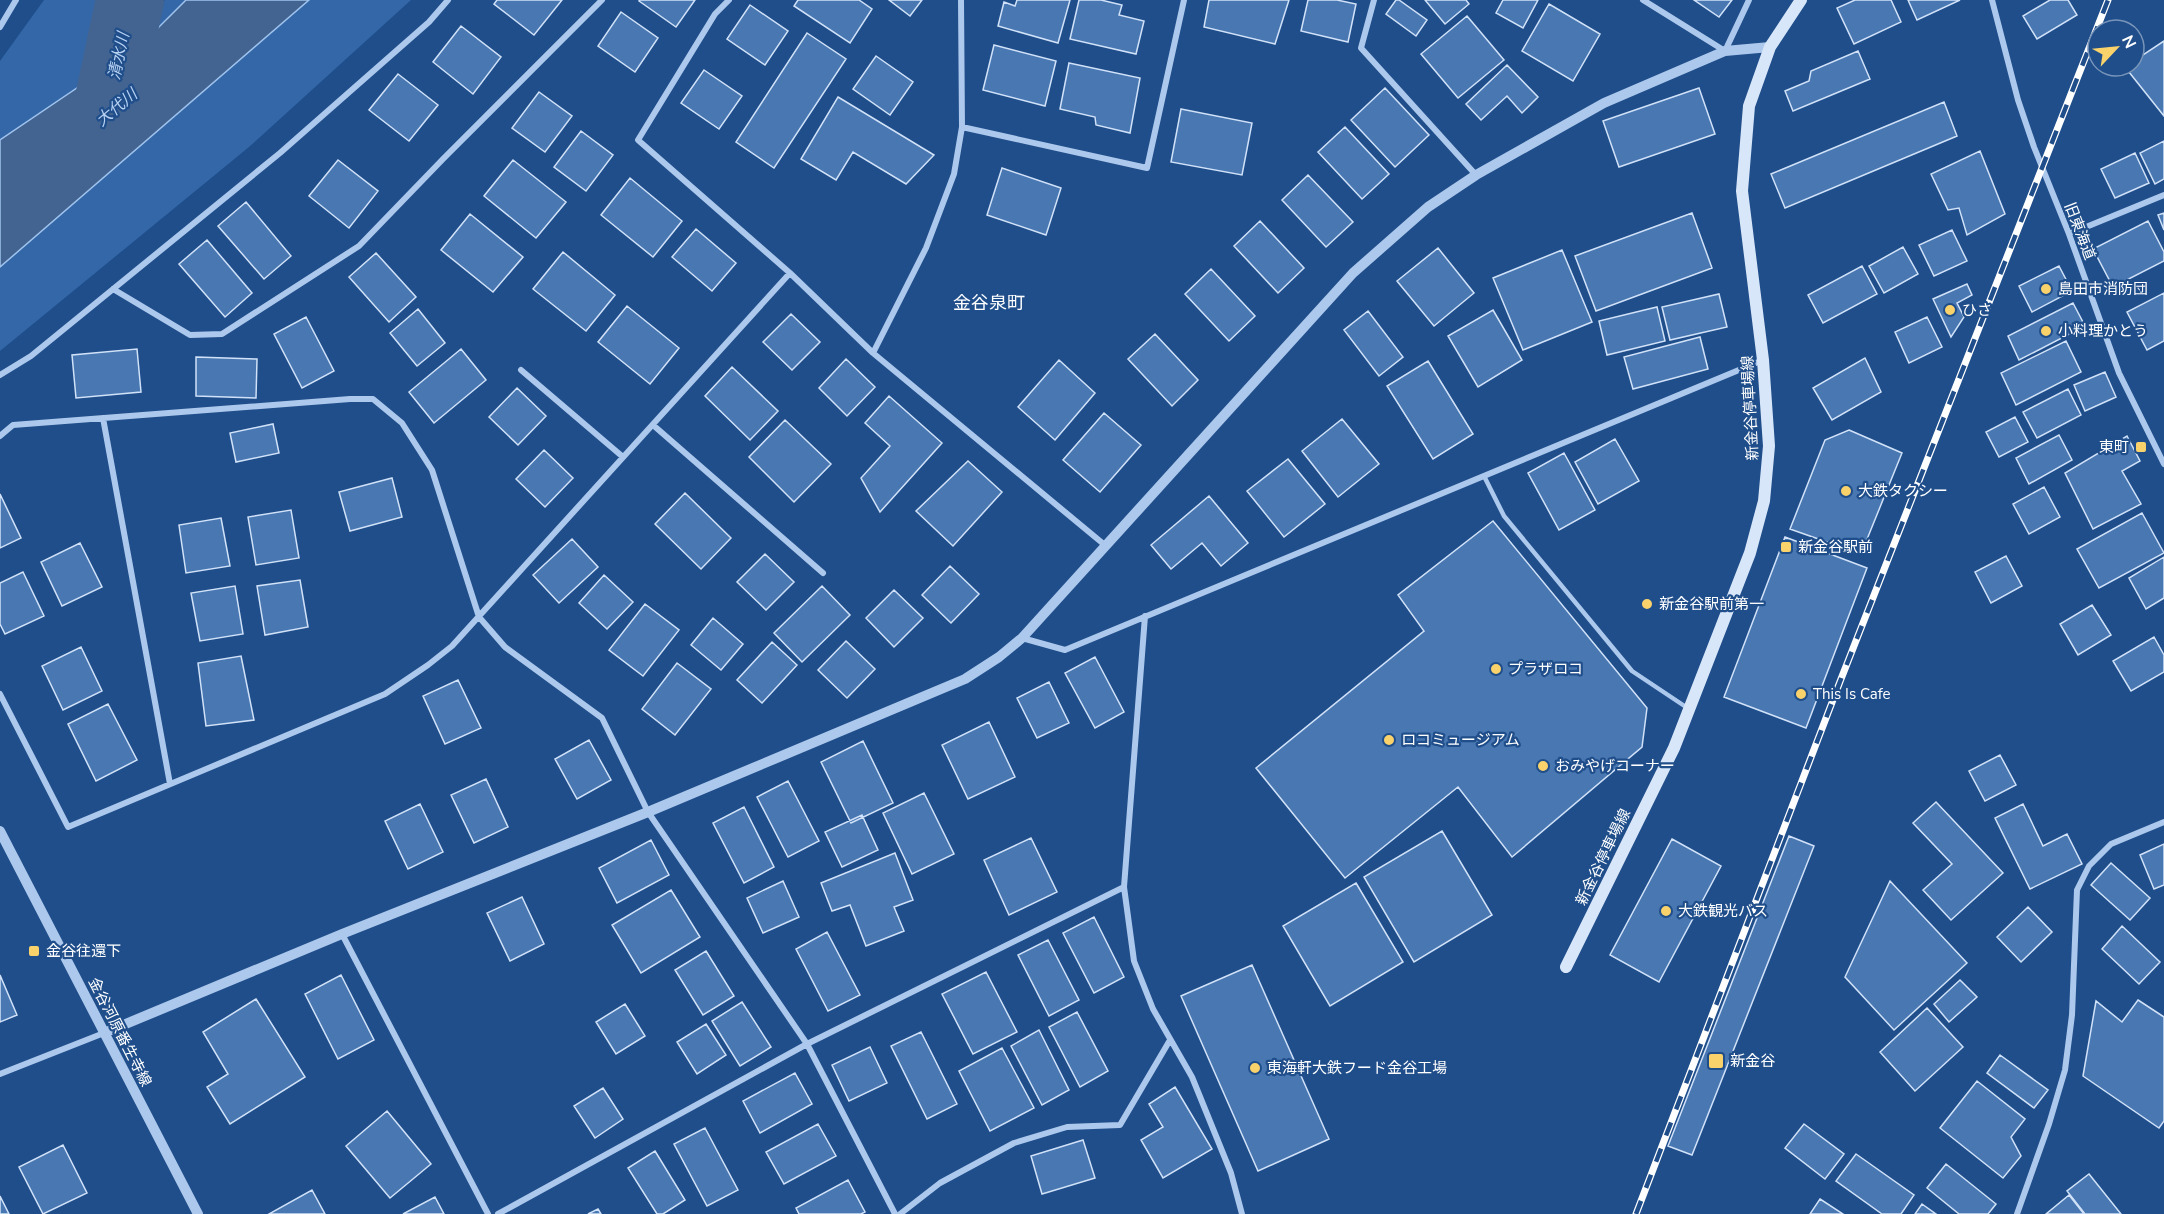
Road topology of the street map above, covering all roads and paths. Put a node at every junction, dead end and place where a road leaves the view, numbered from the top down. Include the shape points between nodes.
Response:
1 (16, 0) edge
2 (448, 0) edge
3 (602, 0) edge
4 (729, 0) edge
5 (961, 0) edge
6 (1184, 0) edge
7 (1374, 0) edge
8 (1643, 0) edge
9 (1749, 0) edge
10 (1801, 0) edge
11 (1992, 0) edge
12 (0, 27) edge
13 (1770, 47) junction
14 (1725, 51) junction
15 (962, 127) junction
16 (1476, 175) junction
17 (2164, 195) edge
18 (2069, 234) junction
19 (790, 273) junction
20 (113, 289) junction
21 (873, 353) junction
22 (1764, 360) junction
23 (521, 370) dead end
24 (0, 375) edge
25 (103, 418) junction
26 (653, 425) junction
27 (0, 436) edge
28 (623, 457) junction
29 (2164, 464) edge
30 (1484, 476) junction
31 (1106, 546) junction
32 (823, 573) dead end
33 (1145, 616) junction
34 (479, 617) junction
35 (1022, 638) junction
36 (0, 694) edge
37 (1689, 709) junction
38 (170, 784) junction
39 (648, 812) junction
40 (2164, 822) edge
41 (0, 831) edge
42 (1124, 887) junction
43 (342, 934) junction
44 (1566, 967) dead end
45 (104, 1033) junction
46 (1170, 1040) junction
47 (807, 1044) junction
48 (0, 1074) edge
49 (198, 1214) edge
50 (488, 1214) edge
51 (498, 1214) edge
52 (895, 1214) edge
53 (900, 1214) edge
54 (1242, 1214) edge
55 (2017, 1214) edge

1 - 12 street
2 - 20 street via 429,22 280,153
3 - 20 street via 359,246 222,334 190,335
4 - 19 street via 715,14 638,140
5 - 15 street
6 - 15 street via 1147,168
7 - 16 street via 1361,48
8 - 14 street
9 - 14 street
10 - 13 main road, 新金谷停車場線
11 - 18 street, 旧東海道 via 2018,100
13 - 14 street
13 - 22 main road, 新金谷停車場線 via 1749,106 1742,191
14 - 16 street via 1604,103
15 - 21 street via 954,174 926,248
16 - 31 street via 1428,207 1353,273
17 - 18 street
18 - 29 street, 旧東海道 via 2119,373
19 - 21 street
19 - 26 street
20 - 24 street via 31,356
21 - 31 street
22 - 30 street
22 - 37 main road, 新金谷停車場線 via 1769,446 1764,501 1750,554
23 - 28 street
25 - 27 street via 12,425
25 - 34 street via 373,399 402,423 432,470
25 - 38 street
26 - 28 street
26 - 32 street
28 - 34 street
30 - 33 street
30 - 37 lane via 1504,516 1632,671
31 - 35 street
33 - 35 street via 1065,650
33 - 42 street
34 - 38 street via 452,646 385,694
34 - 39 street via 506,647 602,718
35 - 39 street via 965,679
36 - 38 street via 68,827
37 - 44 main road, 新金谷停車場線 via 1674,748
39 - 43 street
39 - 47 street
40 - 55 street via 2111,844 2089,866 2078,890 2072,1015 2065,1070
41 - 45 street, 金谷河原番生寺線
42 - 46 street via 1134,961
42 - 47 street
43 - 45 street
43 - 50 street
45 - 48 street
45 - 49 street, 金谷河原番生寺線
46 - 53 street via 1120,1125 1067,1127 1014,1143 940,1183
46 - 54 street via 1192,1077 1231,1173
47 - 51 street
47 - 52 street

